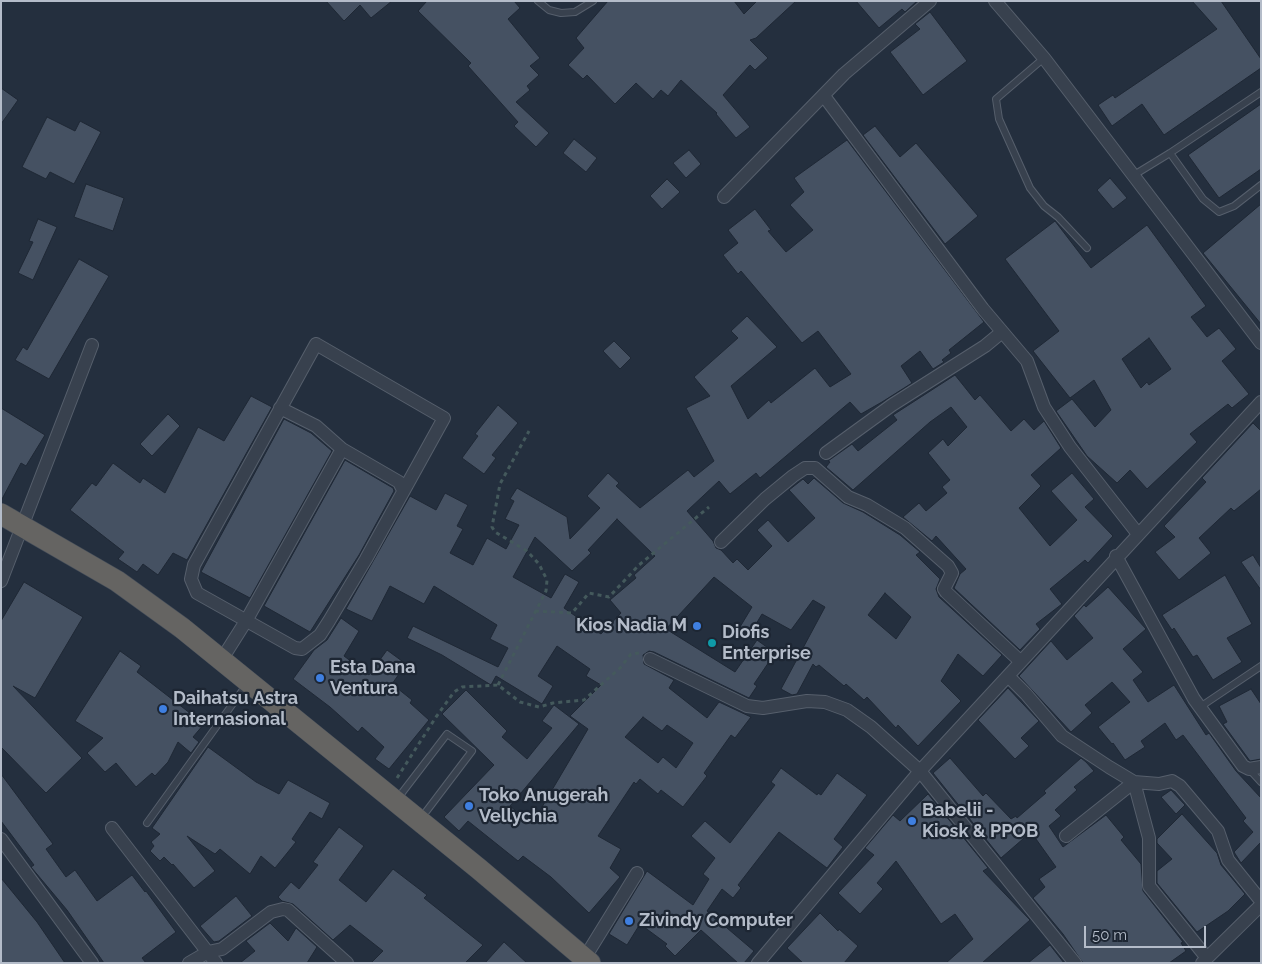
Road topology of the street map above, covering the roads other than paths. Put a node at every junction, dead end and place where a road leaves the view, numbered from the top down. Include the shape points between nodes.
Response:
1 (538, 1) edge
2 (593, 1) edge
3 (930, 1) edge
4 (995, 1) edge
5 (1044, 58) junction
6 (1261, 92) edge
7 (824, 96) junction
8 (1170, 153) junction
9 (1134, 175) junction
10 (1261, 185) edge
11 (724, 197) dead end
12 (1087, 248) dead end
13 (1002, 332) junction
14 (1261, 343) edge
15 (92, 345) dead end
16 (1261, 402) edge
17 (280, 408) junction
18 (342, 449) junction
19 (826, 453) dead end
20 (403, 490) junction
21 (1, 514) edge
22 (23, 526) junction
23 (1138, 534) junction
24 (721, 542) dead end
25 (1116, 556) junction
26 (1, 581) edge
27 (246, 620) junction
28 (222, 659) junction
29 (650, 659) road end
30 (1020, 661) junction
31 (1261, 666) edge
32 (1008, 676) junction
33 (249, 681) junction
34 (1200, 707) junction
35 (1255, 768) edge
36 (920, 771) junction
37 (1134, 782) junction
38 (1261, 782) edge
39 (391, 797) junction
40 (419, 820) junction
41 (147, 822) dead end
42 (112, 828) dead end
43 (1066, 836) dead end
44 (1, 839) edge
45 (638, 873) dead end
46 (1261, 903) edge
47 (208, 952) junction
48 (1204, 960) edge
49 (587, 961) edge
50 (92, 963) edge
51 (189, 963) edge
52 (216, 963) edge
53 (347, 963) edge
54 (758, 963) edge
55 (1075, 963) edge

1 - 2 lane via 549,10 561,13 575,12
3 - 7 street via 844,74
4 - 5 street
5 - 9 street
5 - 12 lane via 996,99 999,120 1030,188
6 - 8 lane
7 - 11 street
7 - 13 street via 900,201
8 - 9 lane
8 - 10 lane via 1203,199 1219,212 1234,206
9 - 14 street
13 - 19 street
13 - 23 street via 1027,362 1044,407 1065,439
15 - 22 street
16 - 23 street
17 - 18 street via 316,426
17 - 20 street via 316,344 444,418
17 - 27 street via 194,565 190,579 198,593
18 - 20 street via 399,482
18 - 27 street
20 - 27 street via 320,636 310,645 295,648
21 - 22 highway
22 - 26 street
22 - 28 highway via 117,581
23 - 25 street
24 - 30 street via 764,499 793,476 805,468 815,468 848,497 867,504 905,528 948,566 952,573 944,589 946,592
25 - 30 street
25 - 34 street
27 - 28 street
28 - 33 highway
29 - 36 street via 748,706 763,708 807,701 825,702 847,710
30 - 32 street
31 - 34 lane
32 - 36 street
32 - 37 street via 1062,736
33 - 39 highway
33 - 41 lane
34 - 35 street via 1243,766
35 - 38 lane
36 - 54 street
36 - 55 street
37 - 43 street
37 - 46 street via 1159,784 1172,781 1180,786 1218,832 1228,860
37 - 48 street via 1149,838 1149,886
39 - 40 highway
39 - 40 lane via 447,734 472,752
40 - 49 highway
42 - 47 street
44 - 50 street
45 - 49 street
46 - 48 street
47 - 51 street
47 - 52 street
47 - 53 street via 222,949 271,912 283,909

